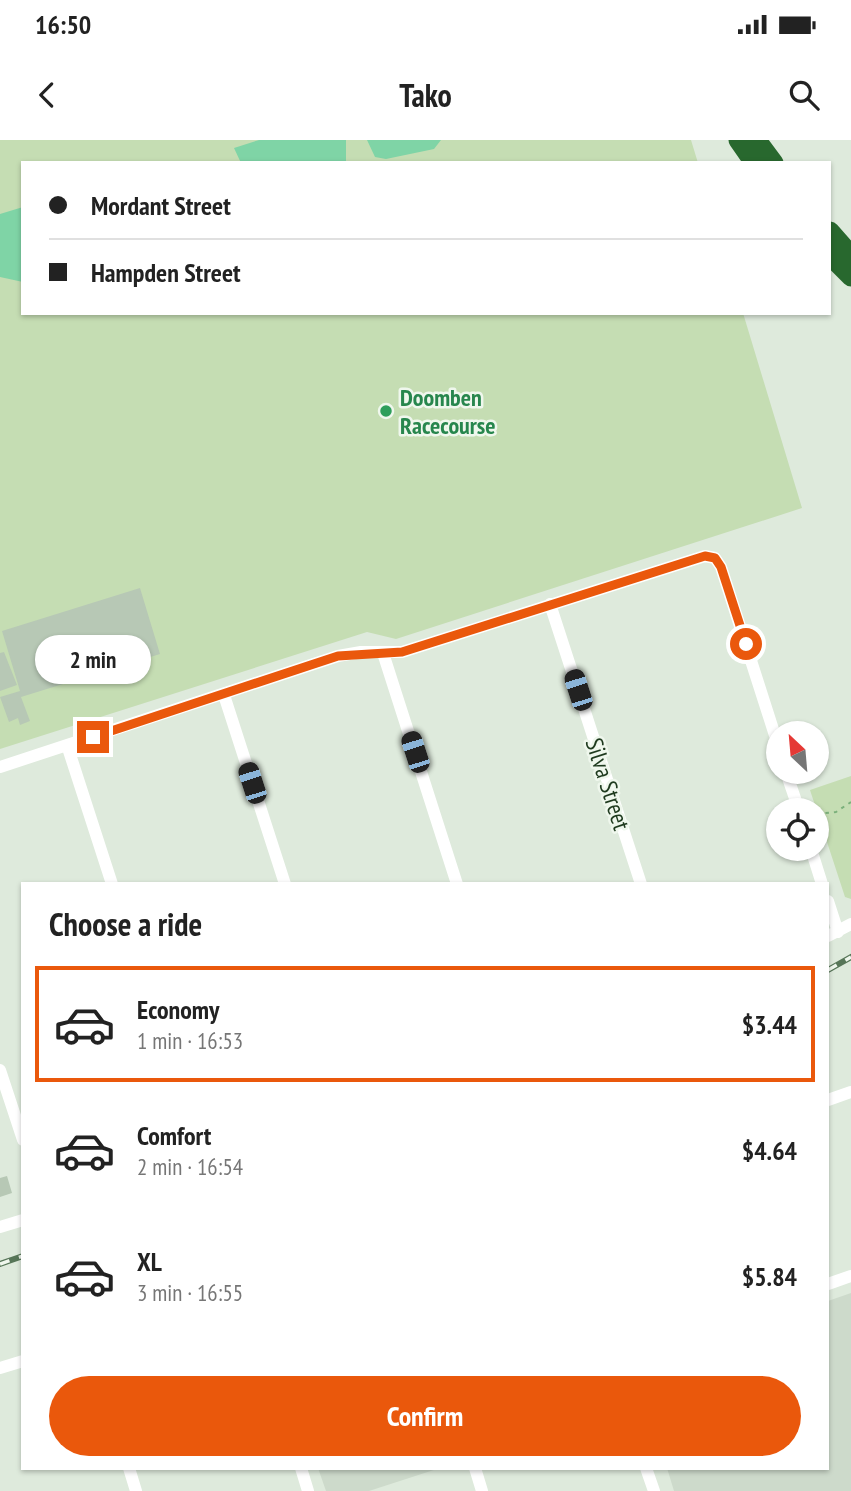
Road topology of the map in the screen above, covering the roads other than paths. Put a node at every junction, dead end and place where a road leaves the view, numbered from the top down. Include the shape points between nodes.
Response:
1 (738, 140) edge
2 (757, 140) edge
3 (753, 161) edge
4 (773, 161) edge
5 (831, 232) edge
6 (851, 255) edge
7 (831, 257) edge
8 (851, 277) edge
9 (550, 604) junction
10 (383, 653) junction
11 (224, 695) junction
12 (770, 721) edge
13 (67, 745) junction
14 (0, 767) edge
15 (815, 861) edge
16 (111, 882) edge
17 (284, 882) edge
18 (456, 882) edge
19 (639, 882) edge
20 (821, 882) edge
21 (829, 908) edge
22 (851, 924) edge
23 (833, 934) edge
24 (0, 1070) edge
25 (851, 1092) edge
26 (829, 1100) edge
27 (21, 1134) edge
28 (21, 1221) edge
29 (0, 1227) edge
30 (851, 1276) edge
31 (829, 1284) edge
32 (21, 1362) edge
33 (0, 1368) edge
34 (130, 1470) edge
35 (302, 1470) edge
36 (476, 1470) edge
37 (647, 1470) edge
38 (136, 1491) edge
39 (308, 1491) edge
40 (482, 1491) edge
41 (654, 1491) edge

1 - 3 highway
2 - 4 highway
5 - 6 highway
7 - 8 highway
9 - 10 street via 402,652
9 - 12 street via 705,556 715,558
9 - 19 street, Silva Street
10 - 11 street via 338,656
10 - 18 street
11 - 13 street
11 - 17 street
13 - 14 street
13 - 16 street
15 - 20 street
21 - 23 street
22 - 23 street
24 - 27 street
25 - 26 street
28 - 29 street
30 - 31 street
32 - 33 street
34 - 38 street
35 - 39 street
36 - 40 street
37 - 41 street

